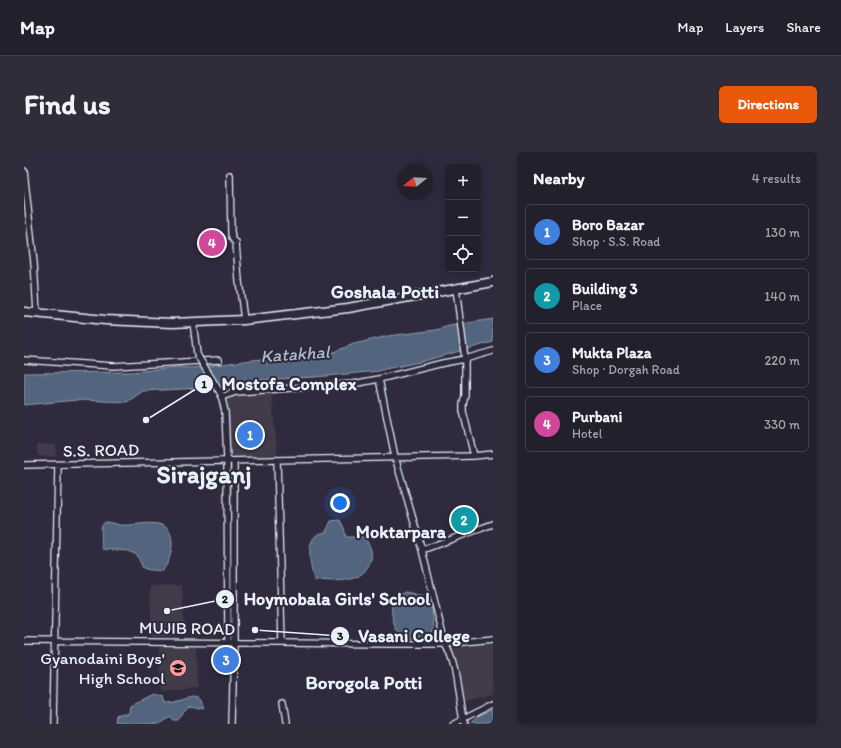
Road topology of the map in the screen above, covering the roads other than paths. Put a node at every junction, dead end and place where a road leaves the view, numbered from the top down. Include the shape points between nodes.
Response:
1 (24, 171) edge
2 (230, 175) dead end
3 (493, 282) edge
4 (456, 290) junction
5 (24, 312) edge
6 (36, 313) junction
7 (244, 320) junction
8 (193, 322) junction
9 (493, 351) edge
10 (465, 357) junction
11 (24, 360) edge
12 (219, 360) dead end
13 (379, 379) junction
14 (221, 395) junction
15 (493, 454) edge
16 (474, 456) junction
17 (395, 457) junction
18 (277, 460) junction
19 (227, 461) junction
20 (234, 461) junction
21 (24, 465) edge
22 (58, 465) junction
23 (493, 524) edge
24 (422, 550) junction
25 (493, 639) edge
26 (24, 641) edge
27 (55, 641) junction
28 (231, 643) junction
29 (282, 643) junction
30 (445, 644) junction
31 (282, 704) dead end
32 (493, 704) edge
33 (463, 721) edge
34 (53, 724) edge
35 (232, 724) edge
36 (285, 724) edge
37 (453, 724) edge

1 - 6 street via 34,263
2 - 7 street via 231,232 236,243
3 - 4 main road
4 - 7 main road via 348,308
4 - 10 street
5 - 6 main road
6 - 8 main road via 105,320
7 - 8 main road
8 - 14 street, bridge via 197,354
9 - 10 street
10 - 13 street
10 - 16 street via 463,411
11 - 12 street via 113,366
13 - 14 street via 353,384
13 - 17 street
14 - 19 street via 225,412
15 - 16 street, S.S. ROAD
16 - 17 street, S.S. ROAD
17 - 18 street, S.S. ROAD
17 - 24 street
18 - 20 street, S.S. ROAD
18 - 29 street
19 - 20 street, S.S. ROAD
19 - 22 street, S.S. ROAD
19 - 28 street
20 - 28 street
21 - 22 street, S.S. ROAD
22 - 27 street
23 - 24 street
24 - 30 street
25 - 30 street, MUJIB ROAD
26 - 27 street, MUJIB ROAD
27 - 28 street, MUJIB ROAD
27 - 34 street
28 - 29 street, MUJIB ROAD
28 - 35 street
29 - 30 street, MUJIB ROAD
30 - 33 street via 449,651
31 - 36 street
32 - 33 street
33 - 37 street

